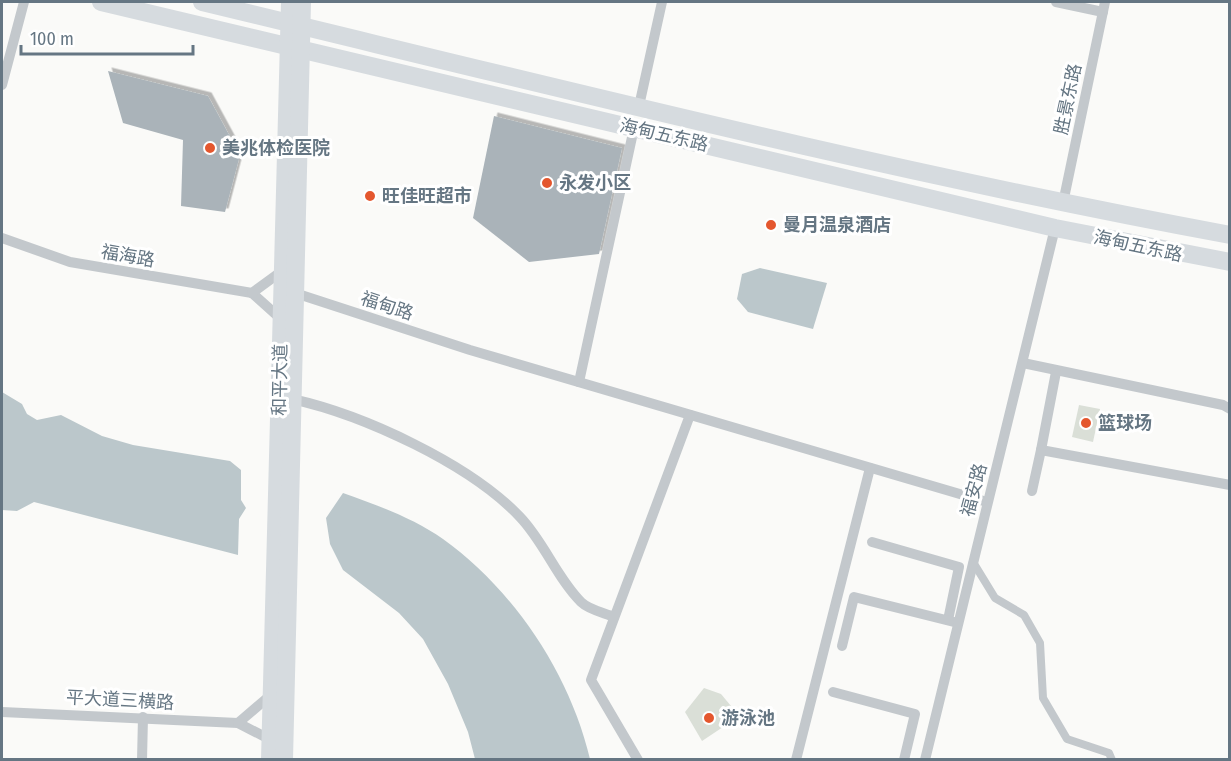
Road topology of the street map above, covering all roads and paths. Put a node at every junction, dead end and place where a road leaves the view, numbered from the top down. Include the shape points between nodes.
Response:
1 (24, 2) edge
2 (100, 2) edge
3 (202, 2) edge
4 (290, 2) edge
5 (302, 2) edge
6 (662, 2) edge
7 (1056, 2) edge
8 (1104, 7) edge
9 (296, 25) junction
10 (296, 47) junction
11 (2, 85) edge
12 (639, 106) junction
13 (633, 128) junction
14 (1063, 203) junction
15 (1054, 228) junction
16 (1230, 235) edge
17 (2, 238) edge
18 (1230, 262) edge
19 (282, 271) junction
20 (252, 293) junction
21 (295, 293) junction
22 (281, 319) junction
23 (1023, 363) junction
24 (1056, 372) junction
25 (579, 382) junction
26 (292, 399) junction
27 (1230, 409) edge
28 (690, 415) junction
29 (1041, 450) junction
30 (870, 468) junction
31 (1230, 485) edge
32 (1032, 491) dead end
33 (987, 502) junction
34 (872, 542) dead end
35 (973, 562) junction
36 (615, 617) junction
37 (953, 622) junction
38 (842, 646) dead end
39 (833, 692) dead end
40 (272, 694) junction
41 (2, 712) edge
42 (143, 717) junction
43 (238, 723) junction
44 (271, 740) junction
45 (142, 759) edge
46 (270, 759) edge
47 (284, 759) edge
48 (638, 759) edge
49 (796, 759) edge
50 (904, 759) edge
51 (925, 759) edge
52 (1112, 759) edge

1 - 11 street
2 - 10 main road, 海甸五东路
3 - 9 main road, 海甸五东路
4 - 9 main road, 和平大道
5 - 9 main road, 和平大道
6 - 12 street
7 - 8 street
8 - 14 street, 胜景东路
9 - 10 main road, 和平大道
9 - 12 main road, 海甸五东路
10 - 13 main road, 海甸五东路
10 - 19 main road, 和平大道
10 - 21 main road, 和平大道
12 - 14 main road, 海甸五东路
13 - 15 main road, 海甸五东路
13 - 25 street
14 - 16 main road, 海甸五东路
15 - 18 main road, 海甸五东路
15 - 23 street, 福安路
17 - 20 street, 福海路 via 70,262
19 - 20 street
19 - 22 main road, 和平大道
20 - 22 street
21 - 25 street, 福甸路 via 470,351
21 - 26 main road, 和平大道
22 - 40 main road, 和平大道
23 - 24 street
23 - 33 street, 福安路
24 - 27 street
24 - 29 street
25 - 28 street, 福甸路
26 - 36 street via 327,406 371,424 467,472 520,518 582,604
26 - 47 main road, 和平大道
28 - 30 street, 福甸路
28 - 36 street
29 - 31 street
29 - 32 street
30 - 33 street, 福甸路
30 - 49 street
33 - 35 street, 福安路
34 - 37 street via 959,567
35 - 37 street, 福安路
35 - 52 street via 995,598 1024,615 1040,643 1043,698 1067,739 1109,753
36 - 48 street via 591,680
37 - 38 street via 854,597
37 - 51 street, 福安路
39 - 50 street via 915,714
40 - 43 street
40 - 44 main road, 和平大道
41 - 42 street, 平大道三横路
42 - 43 street, 平大道三横路
42 - 45 street
43 - 44 street
44 - 46 main road, 和平大道

